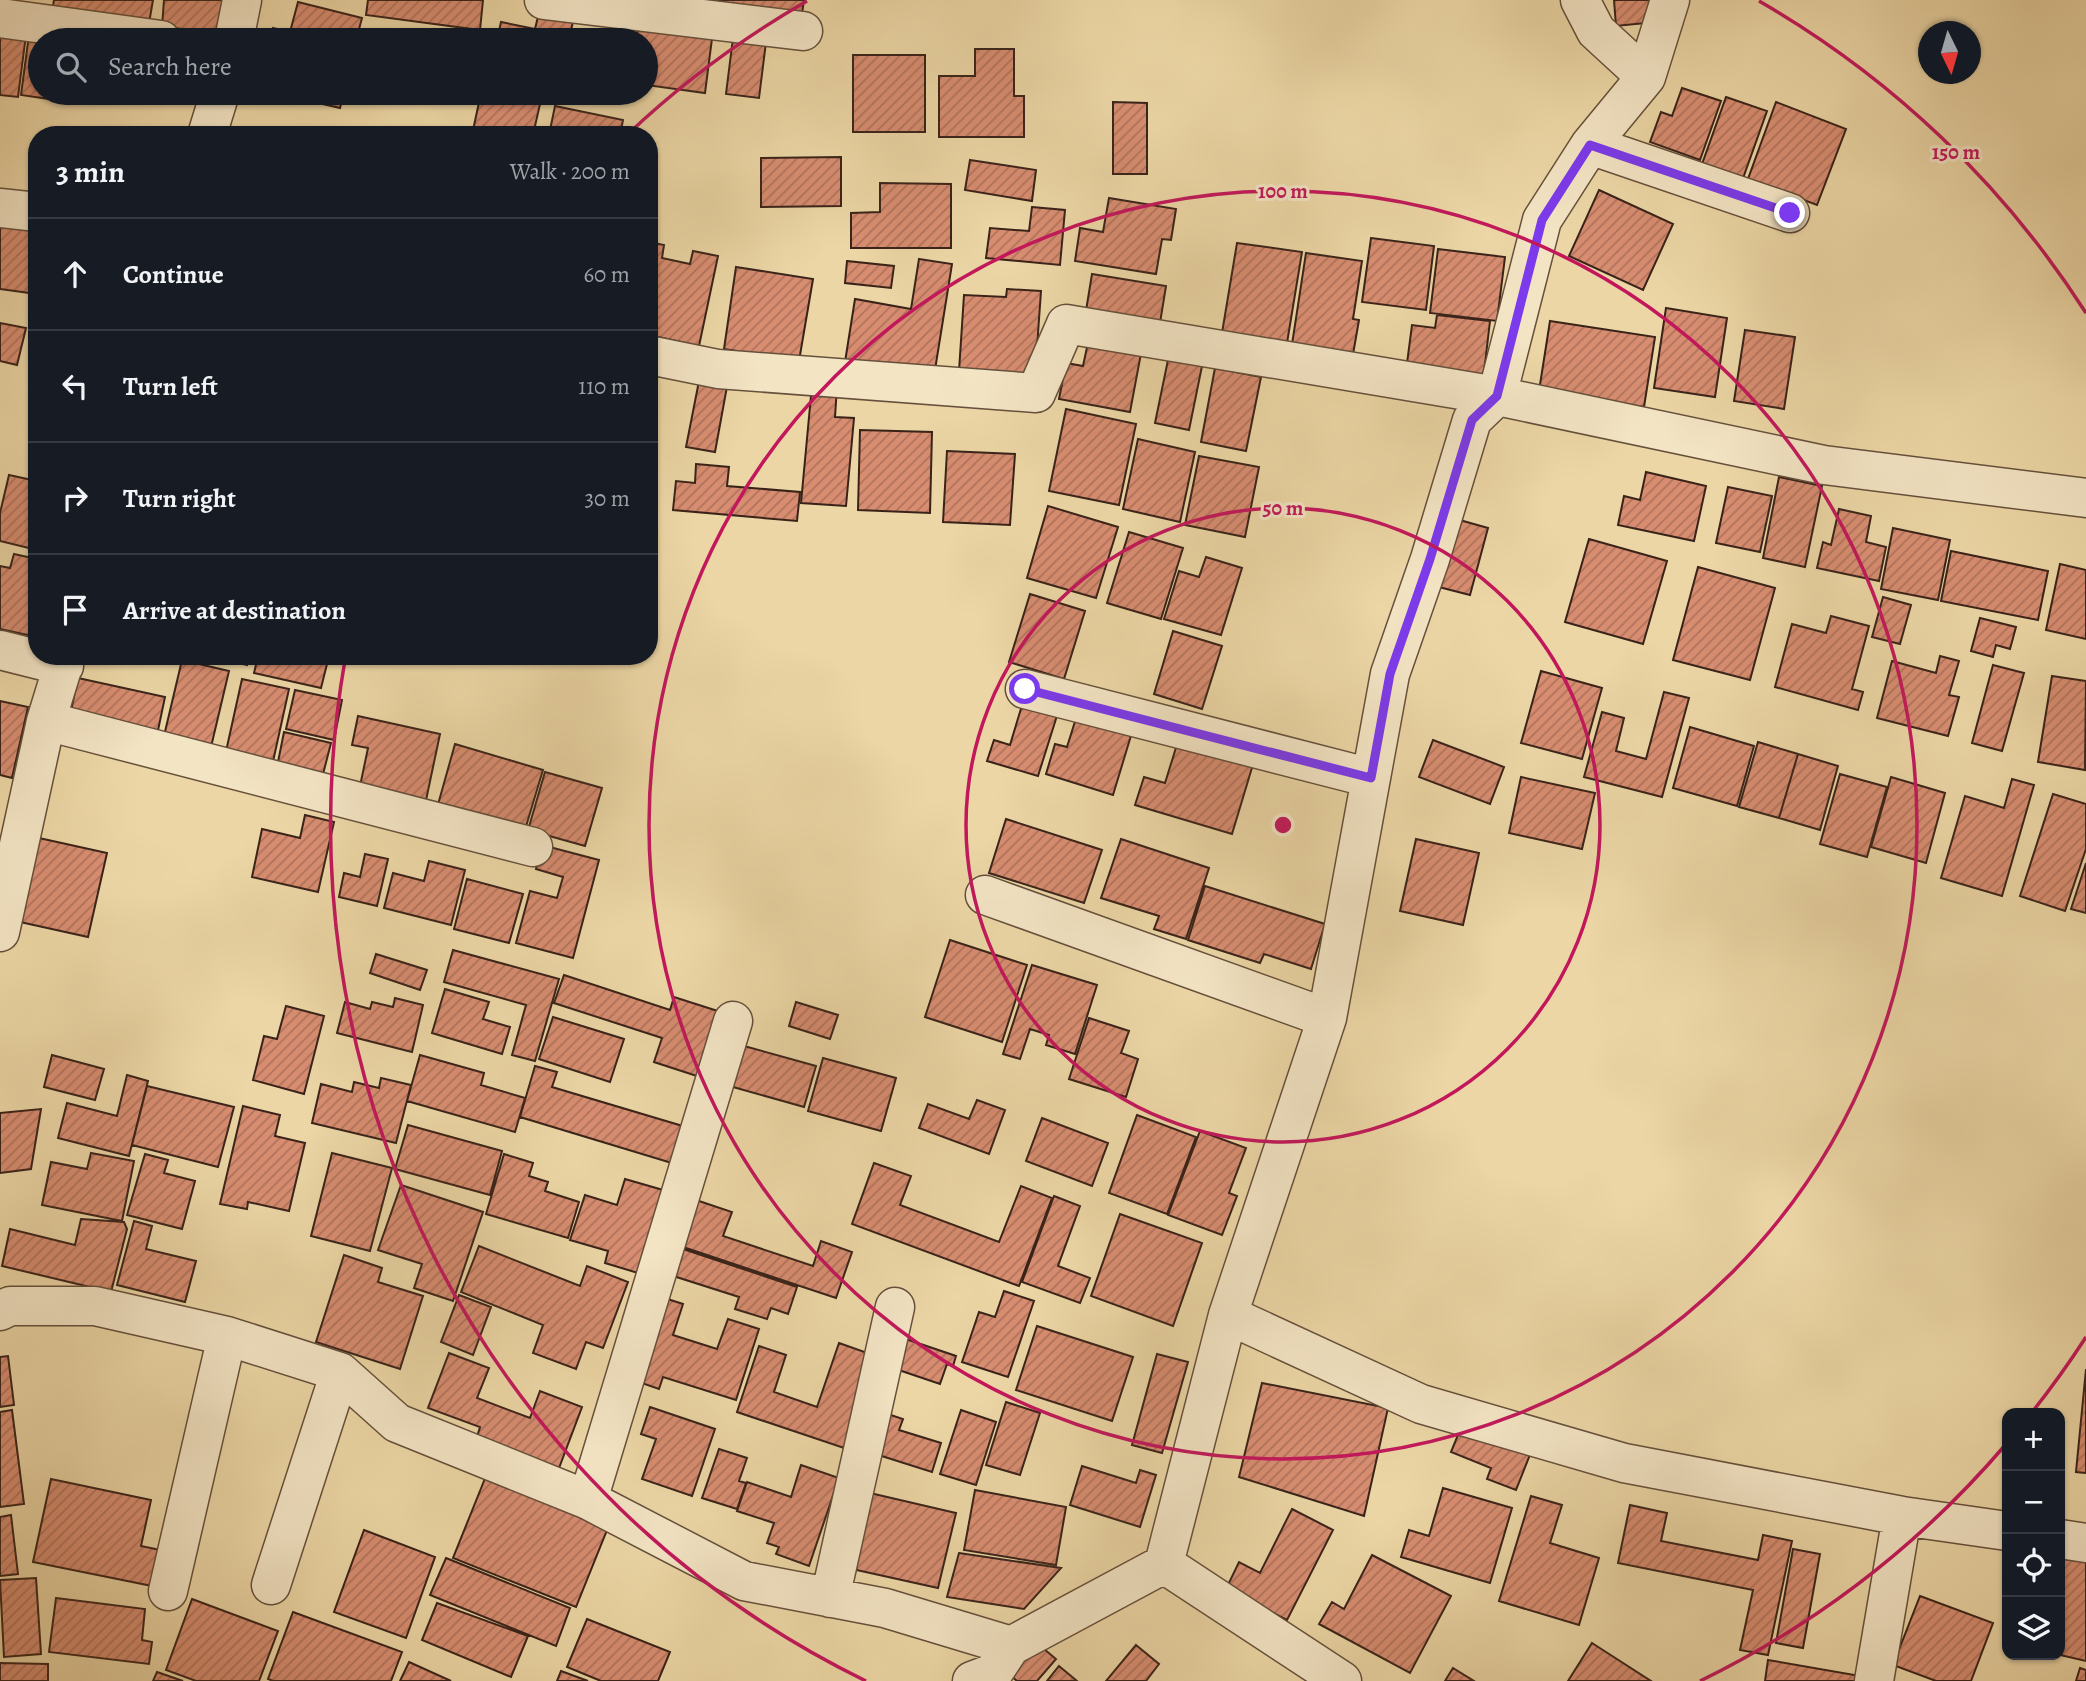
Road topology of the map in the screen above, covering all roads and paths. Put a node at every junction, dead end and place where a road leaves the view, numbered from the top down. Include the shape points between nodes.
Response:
1 (242, 0) edge
2 (544, 0) edge
3 (1580, 0) edge
4 (1671, 0) edge
5 (0, 18) edge
6 (73, 28) edge
7 (236, 28) edge
8 (803, 31) dead end
9 (1646, 77) junction
10 (216, 105) edge
11 (210, 126) edge
12 (1590, 145) junction
13 (0, 208) edge
14 (28, 211) edge
15 (1790, 213) dead end
16 (658, 357) edge
17 (1497, 396) junction
18 (2086, 498) edge
19 (0, 650) edge
20 (28, 655) edge
21 (64, 665) edge
22 (1025, 689) dead end
23 (46, 721) junction
24 (1371, 778) junction
25 (533, 847) dead end
26 (985, 895) dead end
27 (2, 907) edge
28 (1327, 1018) junction
29 (733, 1021) dead end
30 (895, 1307) dead end
31 (0, 1311) edge
32 (1228, 1315) junction
33 (227, 1336) junction
34 (340, 1371) junction
35 (588, 1500) junction
36 (1902, 1516) junction
37 (2002, 1530) edge
38 (2065, 1540) edge
39 (2086, 1543) edge
40 (1164, 1564) junction
41 (271, 1585) dead end
42 (168, 1591) dead end
43 (830, 1598) junction
44 (994, 1670) edge
45 (1342, 1681) edge
46 (1874, 1681) edge

1 - 7 street
2 - 8 street
3 - 9 street via 1596,31
4 - 9 street
5 - 6 street
9 - 12 street
10 - 11 street
12 - 15 street
12 - 17 street via 1542,220
13 - 14 street
16 - 17 street via 718,369 1036,393 1066,324
17 - 18 street via 1824,465
17 - 24 street via 1472,420 1390,674
19 - 20 street
21 - 23 street
22 - 24 street
23 - 25 street
23 - 27 street
24 - 28 street
26 - 28 street
28 - 32 street
29 - 35 street
30 - 43 street
31 - 33 street via 10,1306 95,1306
32 - 36 street via 1421,1404 1624,1463
32 - 40 street
33 - 34 street
33 - 42 street
34 - 35 street via 397,1423
34 - 41 street
35 - 43 street via 744,1581
36 - 37 street
36 - 46 street
38 - 39 street
40 - 44 street
40 - 45 street
43 - 44 street via 885,1608

